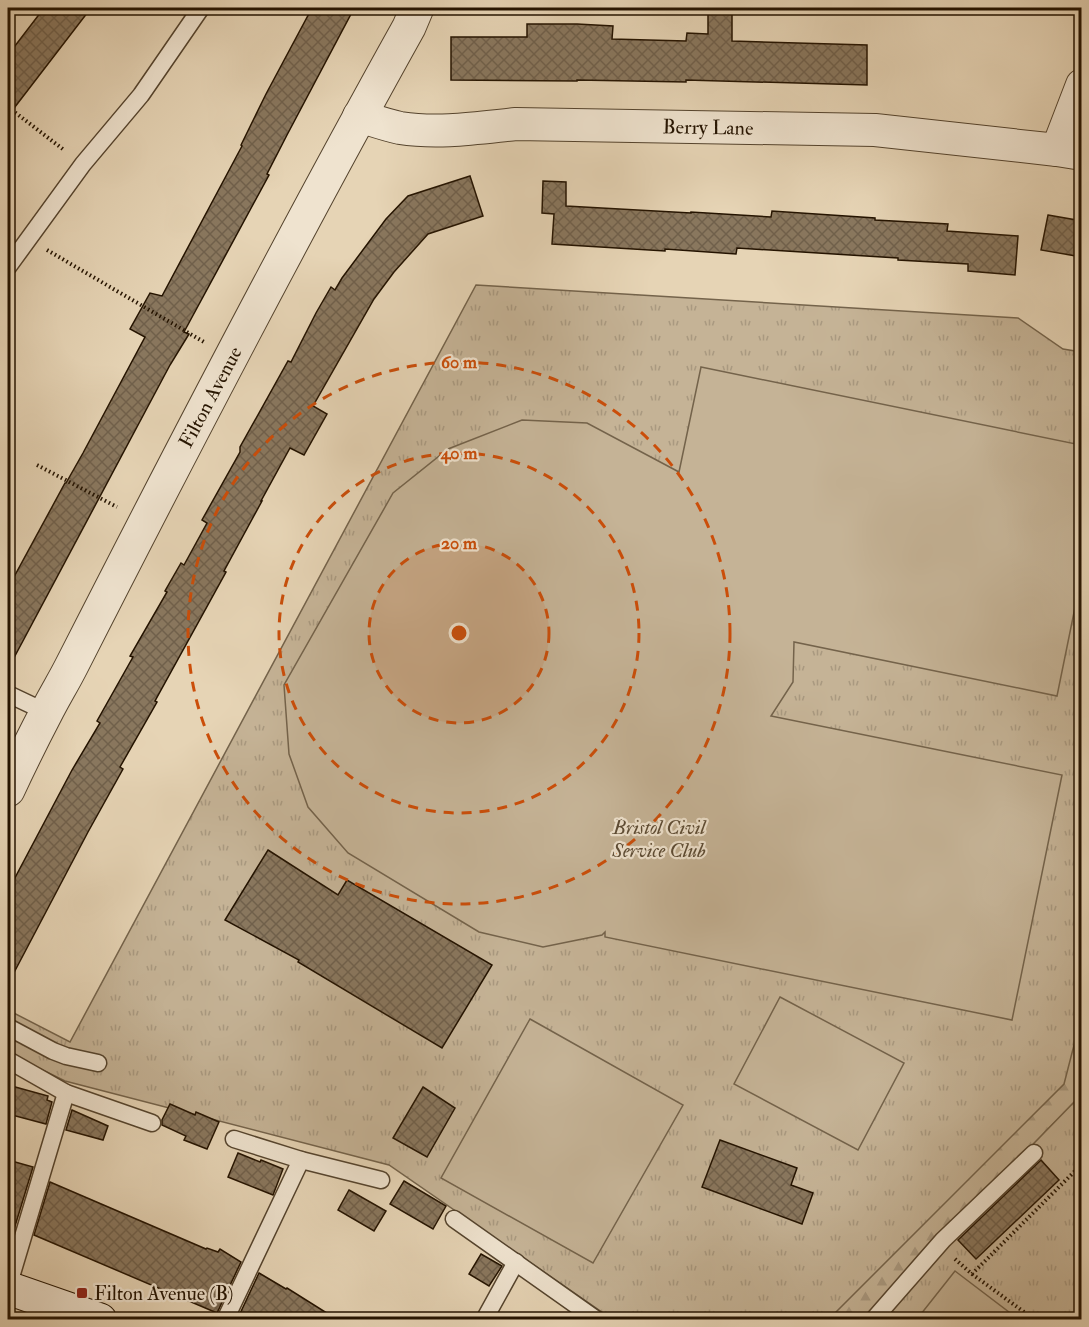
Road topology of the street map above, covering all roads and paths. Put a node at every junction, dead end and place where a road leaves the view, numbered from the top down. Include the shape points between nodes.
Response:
1 (201, 8) edge
2 (417, 8) edge
3 (1082, 84) edge
4 (8, 107) edge
5 (359, 116) junction
6 (1069, 152) edge
7 (83, 164) junction
8 (28, 240) junction
9 (8, 267) edge
10 (230, 357) junction
11 (37, 465) dead end
12 (145, 521) junction
13 (8, 694) edge
14 (46, 712) junction
15 (8, 790) edge
16 (8, 1027) edge
17 (8, 1060) edge
18 (98, 1063) dead end
19 (66, 1093) junction
20 (152, 1123) dead end
21 (234, 1139) dead end
22 (1034, 1153) dead end
23 (1082, 1159) edge
24 (301, 1160) junction
25 (381, 1180) dead end
26 (454, 1219) dead end
27 (939, 1245) junction
28 (516, 1262) junction
29 (972, 1274) junction
30 (8, 1288) edge
31 (100, 1320) edge
32 (225, 1320) edge
33 (483, 1320) edge
34 (597, 1320) edge
35 (873, 1320) edge
36 (1035, 1320) edge

1 - 7 lane via 141,95
2 - 5 street, Filton Avenue
3 - 6 street
4 - 7 path
5 - 6 street, Berry Lane via 398,128 437,131 516,124 875,130
5 - 10 street, Filton Avenue
7 - 8 lane
8 - 9 lane
8 - 10 path
10 - 12 street, Filton Avenue
11 - 12 path
12 - 14 street, Filton Avenue
13 - 14 lane
14 - 15 street, Filton Avenue
16 - 18 lane via 53,1051
17 - 19 lane
19 - 20 lane
19 - 30 lane
21 - 24 lane
22 - 27 lane
23 - 29 path via 1077,1170
24 - 25 lane
24 - 32 lane
26 - 28 lane
27 - 29 path
27 - 35 lane
28 - 33 lane
28 - 34 lane
29 - 36 path
30 - 31 street

